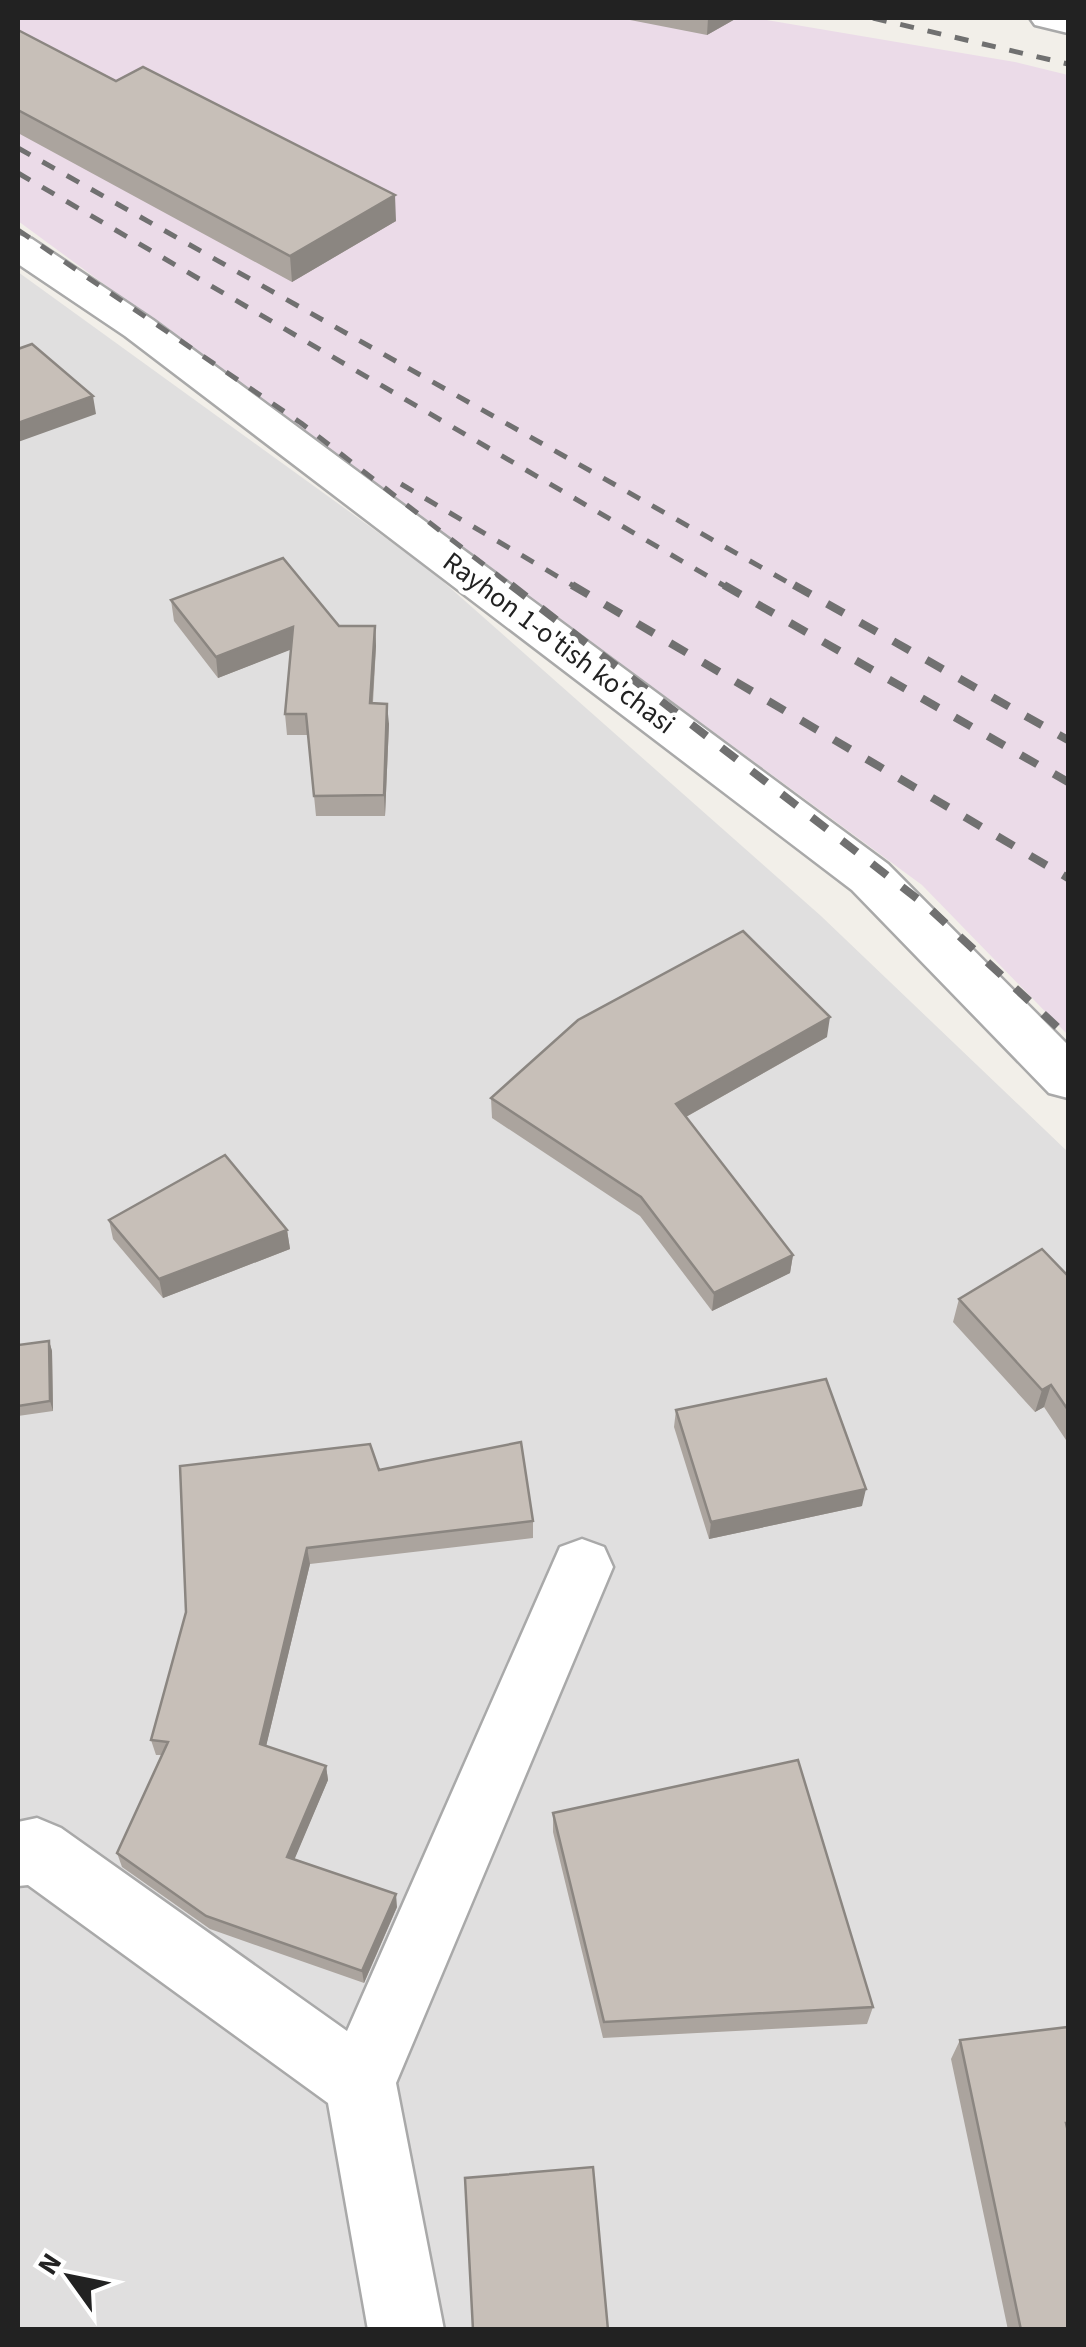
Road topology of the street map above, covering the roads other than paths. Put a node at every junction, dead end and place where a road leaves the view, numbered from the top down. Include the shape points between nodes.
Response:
1 (1047, 18) edge
2 (1068, 23) edge
3 (18, 247) edge
4 (1068, 1078) edge
5 (582, 1568) dead end
6 (18, 1854) edge
7 (360, 2083) junction
8 (406, 2330) edge

1 - 2 street
3 - 4 street, Rayhon 1-o'tish ko'chasi via 139,328 870,877
5 - 7 street
6 - 7 street via 37,1851
7 - 8 street

